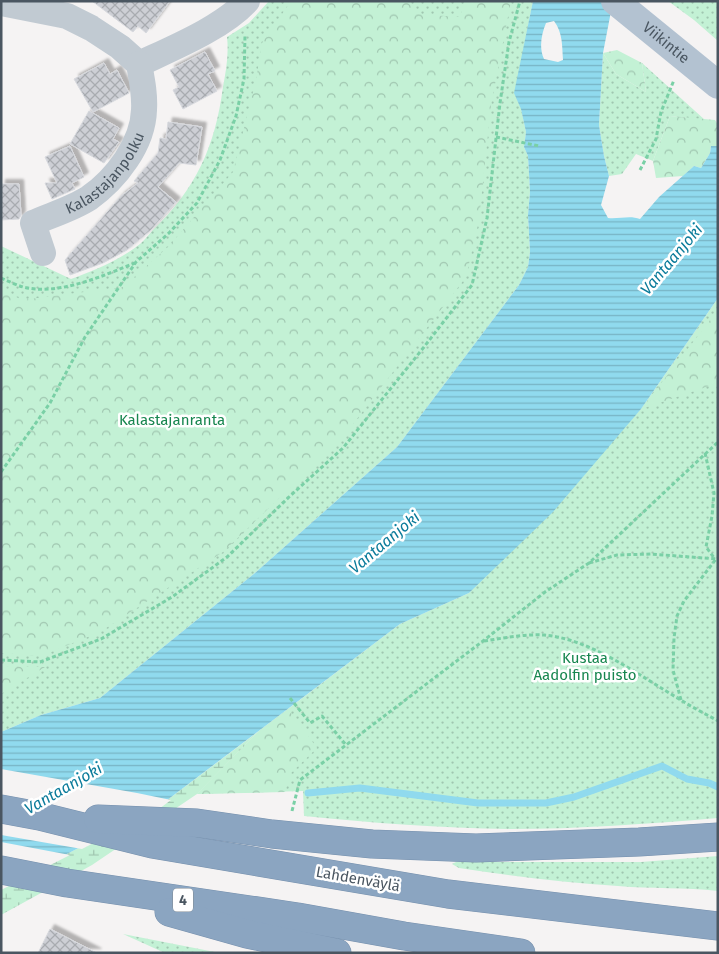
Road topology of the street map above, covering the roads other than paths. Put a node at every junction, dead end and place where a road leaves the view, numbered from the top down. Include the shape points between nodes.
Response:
1 (616, 2) edge
2 (1, 3) edge
3 (243, 5) edge
4 (139, 64) junction
5 (718, 85) edge
6 (43, 253) dead end
7 (1, 809) edge
8 (39, 816) junction
9 (718, 837) edge
10 (1, 870) edge
11 (67, 884) junction
12 (718, 926) edge
13 (337, 953) edge
14 (521, 953) edge

1 - 5 main road, Viikintie
2 - 4 street via 67,16 120,47
3 - 4 street via 204,32
4 - 6 street, Kalastajanpolku via 144,87 144,111 140,131 123,166 88,198 33,223
7 - 8 highway, Lahdenväylä
8 - 9 highway via 197,823 372,844 476,848
8 - 12 highway, Lahdenväylä via 152,844 448,894
10 - 11 highway, 4
11 - 13 highway via 247,934
11 - 14 highway, 4 via 289,915

